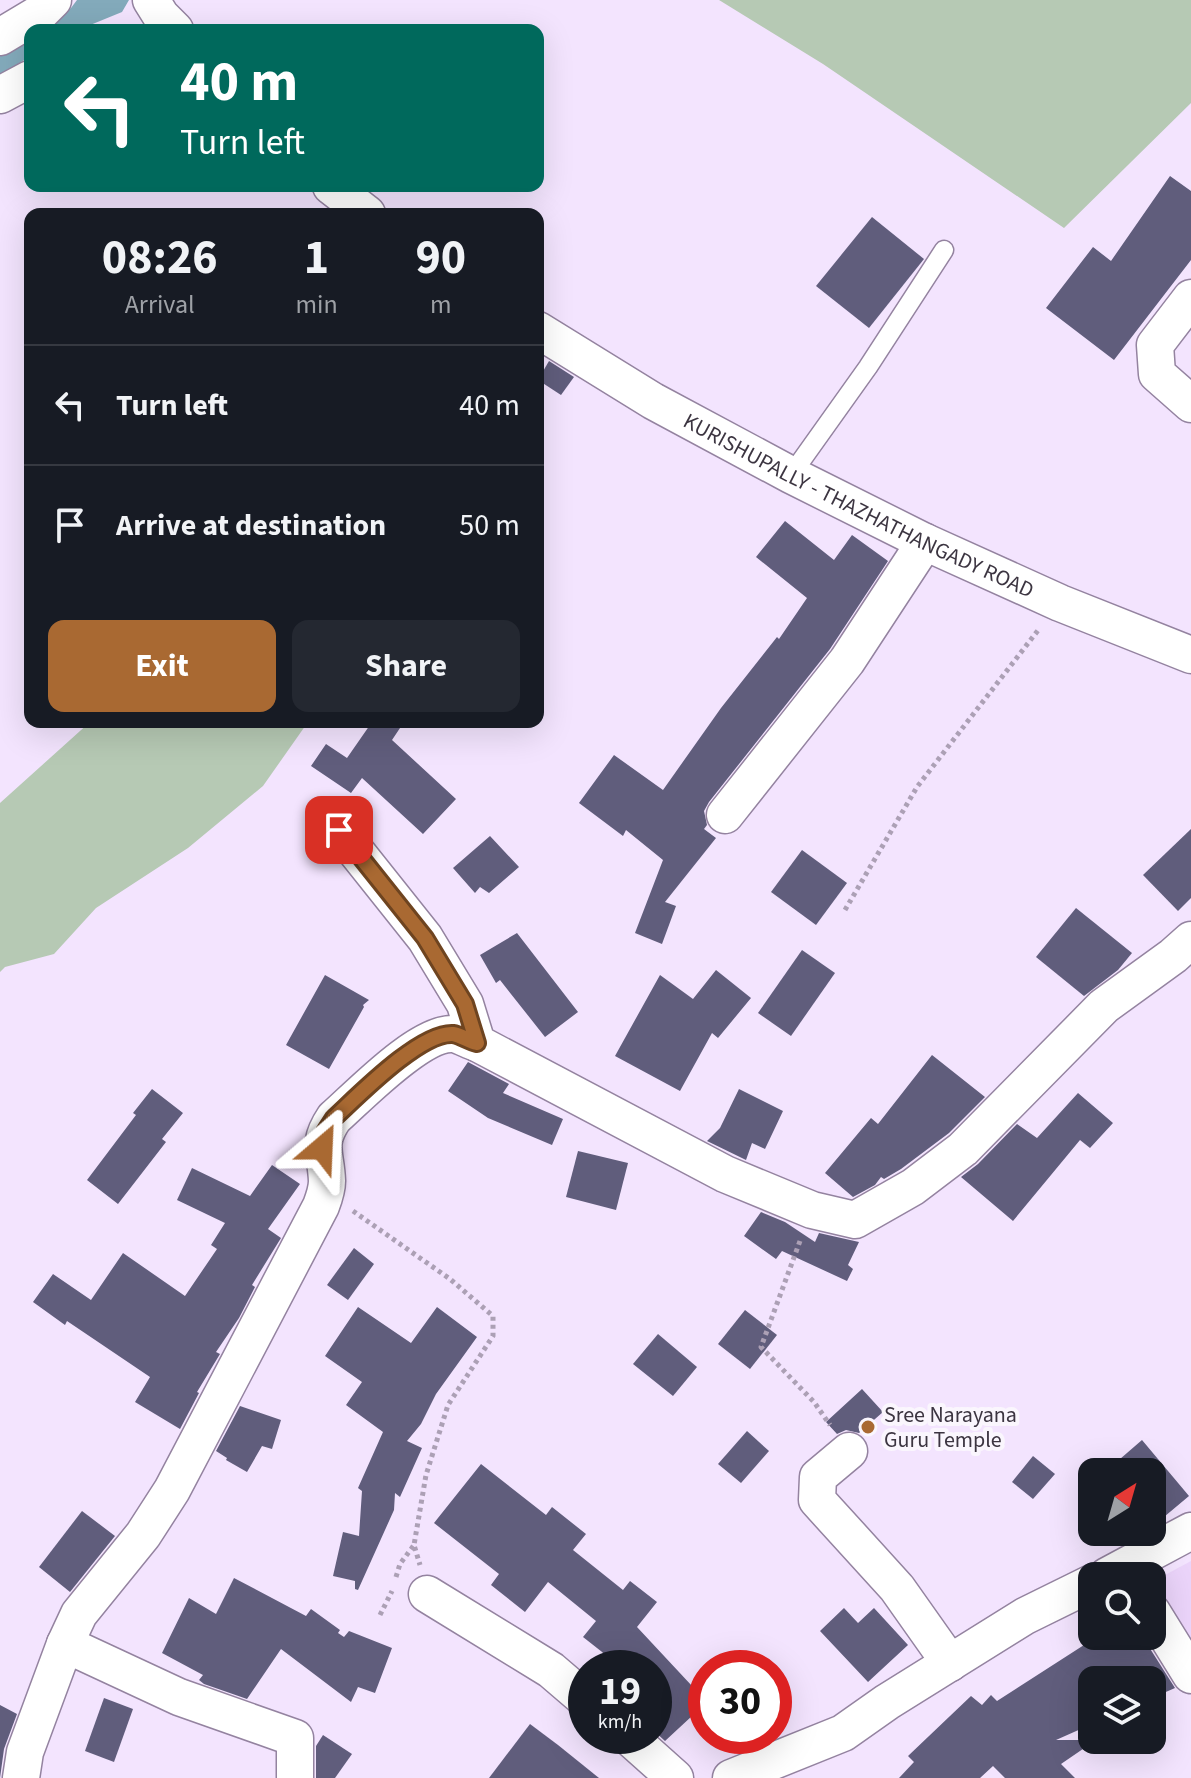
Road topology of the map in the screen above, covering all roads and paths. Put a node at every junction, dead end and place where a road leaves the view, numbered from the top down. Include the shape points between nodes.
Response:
1 (53, 0) edge
2 (0, 37) edge
3 (24, 82) edge
4 (0, 95) edge
5 (339, 192) edge
6 (359, 208) edge
7 (944, 250) dead end
8 (1191, 298) edge
9 (544, 334) edge
10 (1191, 404) edge
11 (791, 475) junction
12 (925, 542) junction
13 (1060, 603) junction
14 (1191, 655) edge
15 (725, 815) dead end
16 (339, 830) dead end
17 (845, 910) dead end
18 (1191, 940) edge
19 (477, 1043) junction
20 (326, 1191) junction
21 (812, 1210) junction
22 (849, 1451) joint
23 (1191, 1531) edge
24 (414, 1545) dead end
25 (1139, 1562) edge
26 (1078, 1590) edge
27 (391, 1594) dead end
28 (427, 1594) dead end
29 (380, 1615) dead end
30 (1166, 1635) edge
31 (65, 1644) junction
32 (950, 1663) junction
33 (1191, 1675) edge
34 (568, 1685) edge
35 (648, 1754) edge
36 (21, 1778) edge
37 (295, 1778) edge
38 (675, 1778) edge
39 (731, 1778) edge

1 - 2 street
3 - 4 street
5 - 6 street
7 - 11 lane
8 - 10 street via 1155,345 1157,374
9 - 11 street, KURISHUPALLY - THAZHATHANGADY ROAD via 653,401
11 - 12 street, KURISHUPALLY - THAZHATHANGADY ROAD
12 - 13 street, KURISHUPALLY - THAZHATHANGADY ROAD
12 - 15 street via 847,661
13 - 14 street, KURISHUPALLY - THAZHATHANGADY ROAD
13 - 17 path via 917,787
16 - 19 street via 425,938 465,1004
18 - 21 street via 1104,1006 963,1149 913,1187 855,1220
19 - 20 street via 453,1034 436,1037 409,1052 334,1118 322,1148
19 - 21 street via 725,1174
20 - 24 path via 493,1316 493,1336 448,1405 426,1475
20 - 31 street via 172,1490 79,1614
21 - 22 path via 761,1347 814,1402
22 - 32 street via 818,1477 817,1500 897,1588
23 - 25 street
26 - 32 street
27 - 29 path
28 - 34 street
30 - 33 street
31 - 36 street via 25,1752
31 - 37 street via 179,1697 295,1738
32 - 39 street via 843,1733
35 - 38 street

